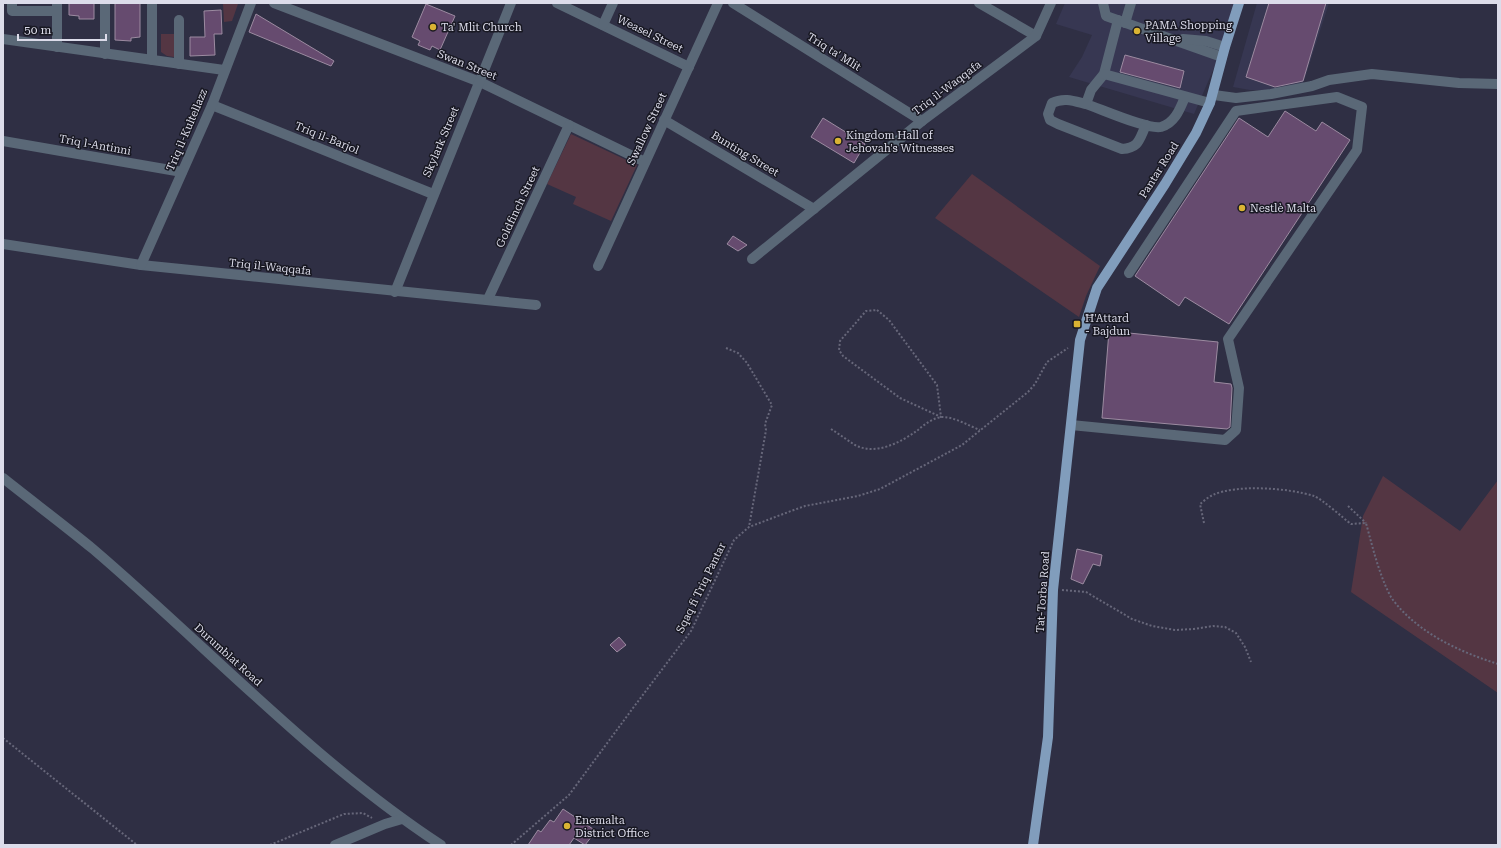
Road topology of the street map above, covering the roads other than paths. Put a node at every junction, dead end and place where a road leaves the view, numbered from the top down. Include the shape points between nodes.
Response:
1 (105, 3) edge
2 (152, 3) edge
3 (251, 3) edge
4 (274, 3) edge
5 (511, 3) edge
6 (557, 3) edge
7 (613, 3) edge
8 (718, 3) edge
9 (733, 3) edge
10 (979, 3) edge
11 (1051, 3) edge
12 (1103, 3) edge
13 (1132, 3) edge
14 (1239, 3) edge
15 (12, 4) edge
16 (57, 7) edge
17 (179, 20) dead end
18 (1121, 21) junction
19 (603, 25) junction
20 (1036, 36) junction
21 (1169, 38) junction
22 (3, 39) edge
23 (1225, 47) junction
24 (57, 48) junction
25 (105, 54) junction
26 (1222, 57) junction
27 (152, 60) junction
28 (179, 64) junction
29 (689, 67) junction
30 (224, 70) junction
31 (1104, 74) junction
32 (480, 82) junction
33 (1498, 84) edge
34 (1185, 97) junction
35 (1236, 98) junction
36 (1212, 99) junction
37 (1086, 104) junction
38 (212, 105) junction
39 (1236, 111) junction
40 (664, 120) junction
41 (922, 121) junction
42 (1146, 125) junction
43 (570, 126) junction
44 (3, 142) edge
45 (645, 162) junction
46 (182, 172) junction
47 (433, 194) junction
48 (814, 209) junction
49 (3, 244) edge
50 (752, 258) dead end
51 (141, 265) junction
52 (598, 266) dead end
53 (1129, 273) dead end
54 (395, 292) junction
55 (488, 299) junction
56 (536, 305) dead end
57 (1080, 340) joint
58 (1071, 425) junction
59 (3, 478) edge
60 (402, 819) junction
61 (335, 845) edge
62 (441, 845) edge
63 (1033, 845) edge

1 - 25 street
2 - 27 street
3 - 30 street, Triq il-Kultellazz
4 - 32 street, Swan Street
5 - 32 street, Skylark Street
6 - 19 street, Weasel Street
7 - 19 street
8 - 29 street, Swallow Street
9 - 41 street, Triq ta' Mlit
10 - 20 street
11 - 20 street, Triq il-Waqqafa
12 - 18 street via 1106,16
13 - 18 street
14 - 23 main road, Pantar Road
15 - 16 street via 12,11
16 - 24 street
17 - 28 street
18 - 21 street
18 - 31 street
19 - 29 street, Weasel Street
20 - 41 street, Triq il-Waqqafa
21 - 23 street via 1206,41
21 - 26 street
22 - 24 street
23 - 26 main road, Pantar Road
24 - 25 street
25 - 27 street
26 - 36 main road, Pantar Road
27 - 28 street
28 - 30 street
29 - 40 street, Swallow Street
30 - 38 street, Triq il-Kultellazz
31 - 34 street
31 - 37 street via 1091,90
32 - 43 street, Swan Street
32 - 47 street, Skylark Street
33 - 35 street via 1460,83 1372,74 1329,80 1282,92
34 - 36 street
34 - 42 street via 1177,116 1169,122 1160,127
35 - 36 street
35 - 39 street
36 - 57 main road, Pantar Road via 1196,133 1165,184 1097,288
37 - 42 street
37 - 42 street via 1065,99 1052,102 1048,114 1050,120 1122,149 1137,145
38 - 46 street, Triq il-Kultellazz
38 - 47 street, Triq il-Barjol
39 - 53 street
39 - 58 street via 1337,97 1362,107 1357,150 1228,339 1239,388 1236,430 1225,440
40 - 45 street, Swallow Street
40 - 48 street, Bunting Street
41 - 48 street, Triq il-Waqqafa
43 - 45 street, Swan Street
43 - 55 street, Goldfinch Street
44 - 46 street, Triq l-Antinni
45 - 52 street, Swallow Street
46 - 51 street, Triq il-Kultellazz
47 - 54 street, Skylark Street
48 - 50 street, Triq il-Waqqafa
49 - 51 street, Triq il-Waqqafa
51 - 54 street, Triq il-Waqqafa
54 - 55 street, Triq il-Waqqafa
55 - 56 street, Triq il-Waqqafa
57 - 58 main road, Tat-Torba Road
58 - 63 main road, Tat-Torba Road via 1053,590 1048,737
59 - 60 street, Durumblat Road via 93,549 313,748
60 - 61 street
60 - 62 street, Durumblat Road

